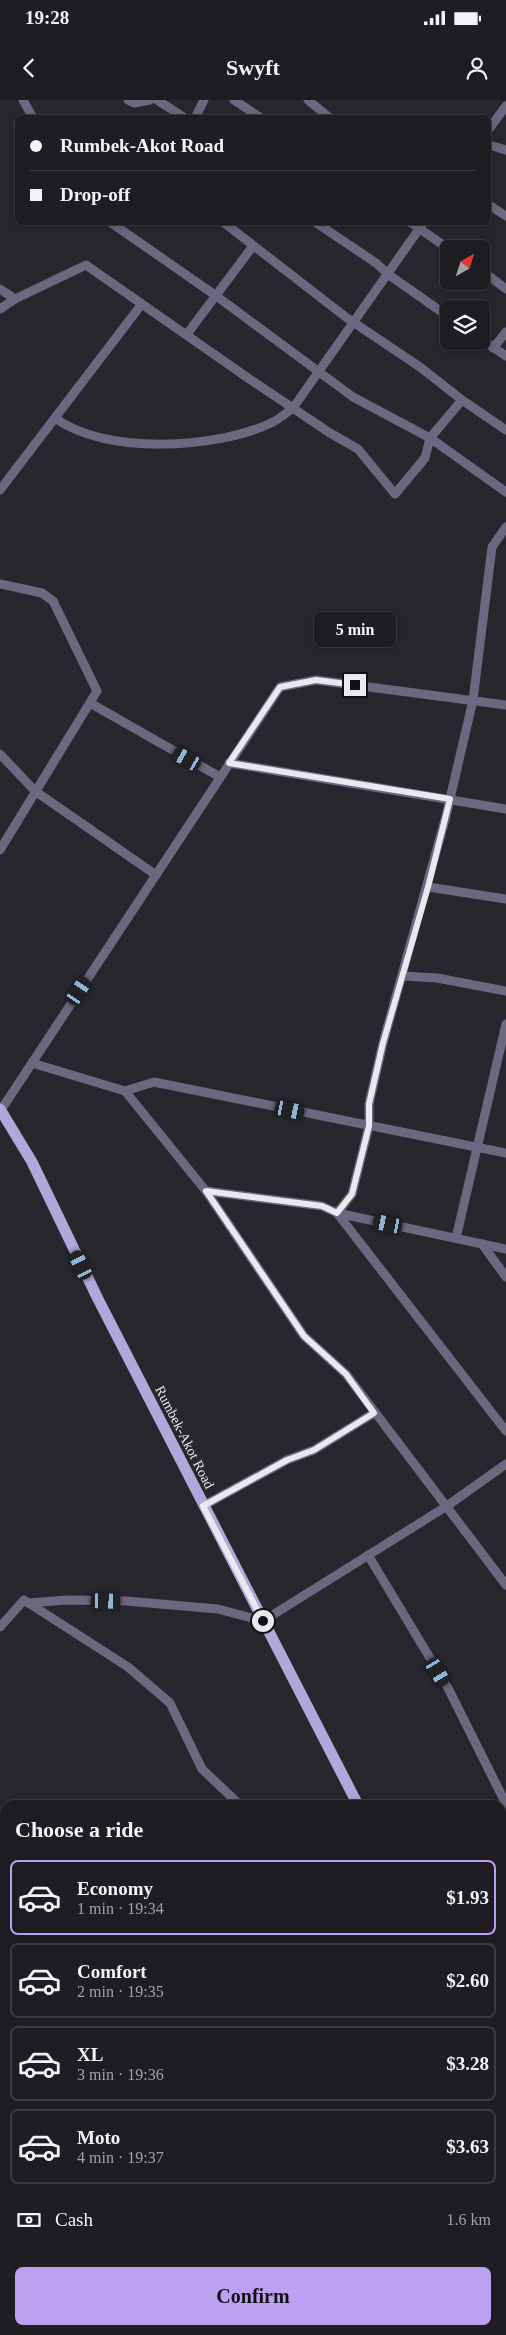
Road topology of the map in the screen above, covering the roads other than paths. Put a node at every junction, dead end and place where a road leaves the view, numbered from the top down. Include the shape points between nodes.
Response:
1 (23, 100) edge
2 (128, 100) edge
3 (150, 100) edge
4 (157, 100) edge
5 (204, 100) edge
6 (234, 100) edge
7 (308, 100) edge
8 (506, 106) edge
9 (32, 115) edge
10 (180, 115) edge
11 (197, 115) edge
12 (256, 115) edge
13 (326, 115) edge
14 (491, 126) edge
15 (491, 146) edge
16 (506, 150) edge
17 (491, 205) edge
18 (506, 216) edge
19 (114, 225) edge
20 (227, 225) edge
21 (319, 225) edge
22 (421, 226) edge
23 (440, 242) edge
24 (252, 246) junction
25 (389, 275) junction
26 (490, 277) edge
27 (0, 289) edge
28 (506, 289) edge
29 (216, 295) junction
30 (15, 299) junction
31 (141, 305) junction
32 (0, 309) edge
33 (440, 311) edge
34 (353, 322) junction
35 (506, 332) edge
36 (187, 334) junction
37 (490, 346) edge
38 (493, 348) junction
39 (506, 356) edge
40 (320, 371) junction
41 (462, 400) junction
42 (293, 408) junction
43 (56, 418) junction
44 (506, 430) edge
45 (430, 438) junction
46 (0, 490) edge
47 (506, 492) edge
48 (506, 527) edge
49 (0, 584) edge
50 (473, 700) junction
51 (90, 703) junction
52 (506, 704) edge
53 (0, 754) edge
54 (229, 763) junction
55 (220, 777) junction
56 (35, 792) junction
57 (450, 799) junction
58 (506, 809) edge
59 (0, 850) edge
60 (156, 875) junction
61 (428, 887) junction
62 (506, 899) edge
63 (403, 976) junction
64 (506, 991) edge
65 (506, 1024) edge
66 (32, 1063) junction
67 (124, 1091) junction
68 (0, 1109) edge
69 (369, 1126) junction
70 (478, 1148) junction
71 (506, 1153) edge
72 (206, 1191) junction
73 (337, 1213) junction
74 (456, 1238) junction
75 (482, 1244) junction
76 (506, 1249) edge
77 (506, 1277) edge
78 (374, 1413) junction
79 (506, 1431) edge
80 (506, 1464) edge
81 (203, 1506) junction
82 (447, 1506) junction
83 (368, 1555) junction
84 (506, 1585) edge
85 (28, 1603) junction
86 (263, 1621) junction
87 (0, 1627) edge
88 (235, 1800) edge
89 (355, 1800) edge
90 (504, 1800) edge

1 - 9 street
2 - 3 street via 134,104
4 - 10 street
5 - 11 street
6 - 12 street
7 - 13 street
8 - 14 street
15 - 16 street
17 - 18 street
19 - 29 street
20 - 24 street
21 - 25 street
22 - 23 street
22 - 25 street
24 - 29 street
24 - 34 street
25 - 33 street
25 - 34 street
26 - 28 street
27 - 30 street
29 - 36 street
29 - 40 street via 228,307
30 - 31 street via 86,265
30 - 32 street
31 - 36 street
31 - 43 street
34 - 40 street
34 - 41 street
35 - 38 street
36 - 42 street
37 - 38 street
38 - 39 street
40 - 42 street
40 - 45 street via 353,397
41 - 44 street
41 - 45 street
42 - 43 street via 271,423 234,434 174,445 109,440 74,429
42 - 45 street via 358,449 396,494 424,458
43 - 46 street
45 - 47 street
48 - 50 street via 492,547
49 - 51 street via 42,593 53,601 97,691
50 - 52 street
50 - 54 street via 316,680 280,687
50 - 57 street
51 - 55 street
51 - 56 street
53 - 56 street
54 - 55 street
54 - 57 street
55 - 60 street
56 - 59 street
56 - 60 street
57 - 58 street
57 - 61 street
60 - 66 street
61 - 62 street
61 - 63 street
63 - 64 street via 437,978
63 - 69 street via 369,1104
65 - 70 street
66 - 67 street
66 - 68 street
67 - 69 street via 154,1082
67 - 72 street
68 - 81 main road, Rumbek-Akot Road via 32,1162
69 - 70 street
69 - 73 street via 352,1194
70 - 71 street
70 - 74 street
72 - 73 street via 322,1206
72 - 78 street via 304,1336 346,1374
73 - 74 street
73 - 79 street
74 - 75 street
75 - 76 street
75 - 77 street
78 - 81 street via 314,1450 287,1460
78 - 82 street
80 - 82 street
81 - 86 main road, Rumbek-Akot Road
82 - 83 street
82 - 84 street
83 - 86 street
83 - 90 street via 448,1688
85 - 86 street via 126,1601 218,1609
85 - 87 street via 24,1600
85 - 88 street via 128,1667 170,1703 202,1769
86 - 89 main road, Rumbek-Akot Road

